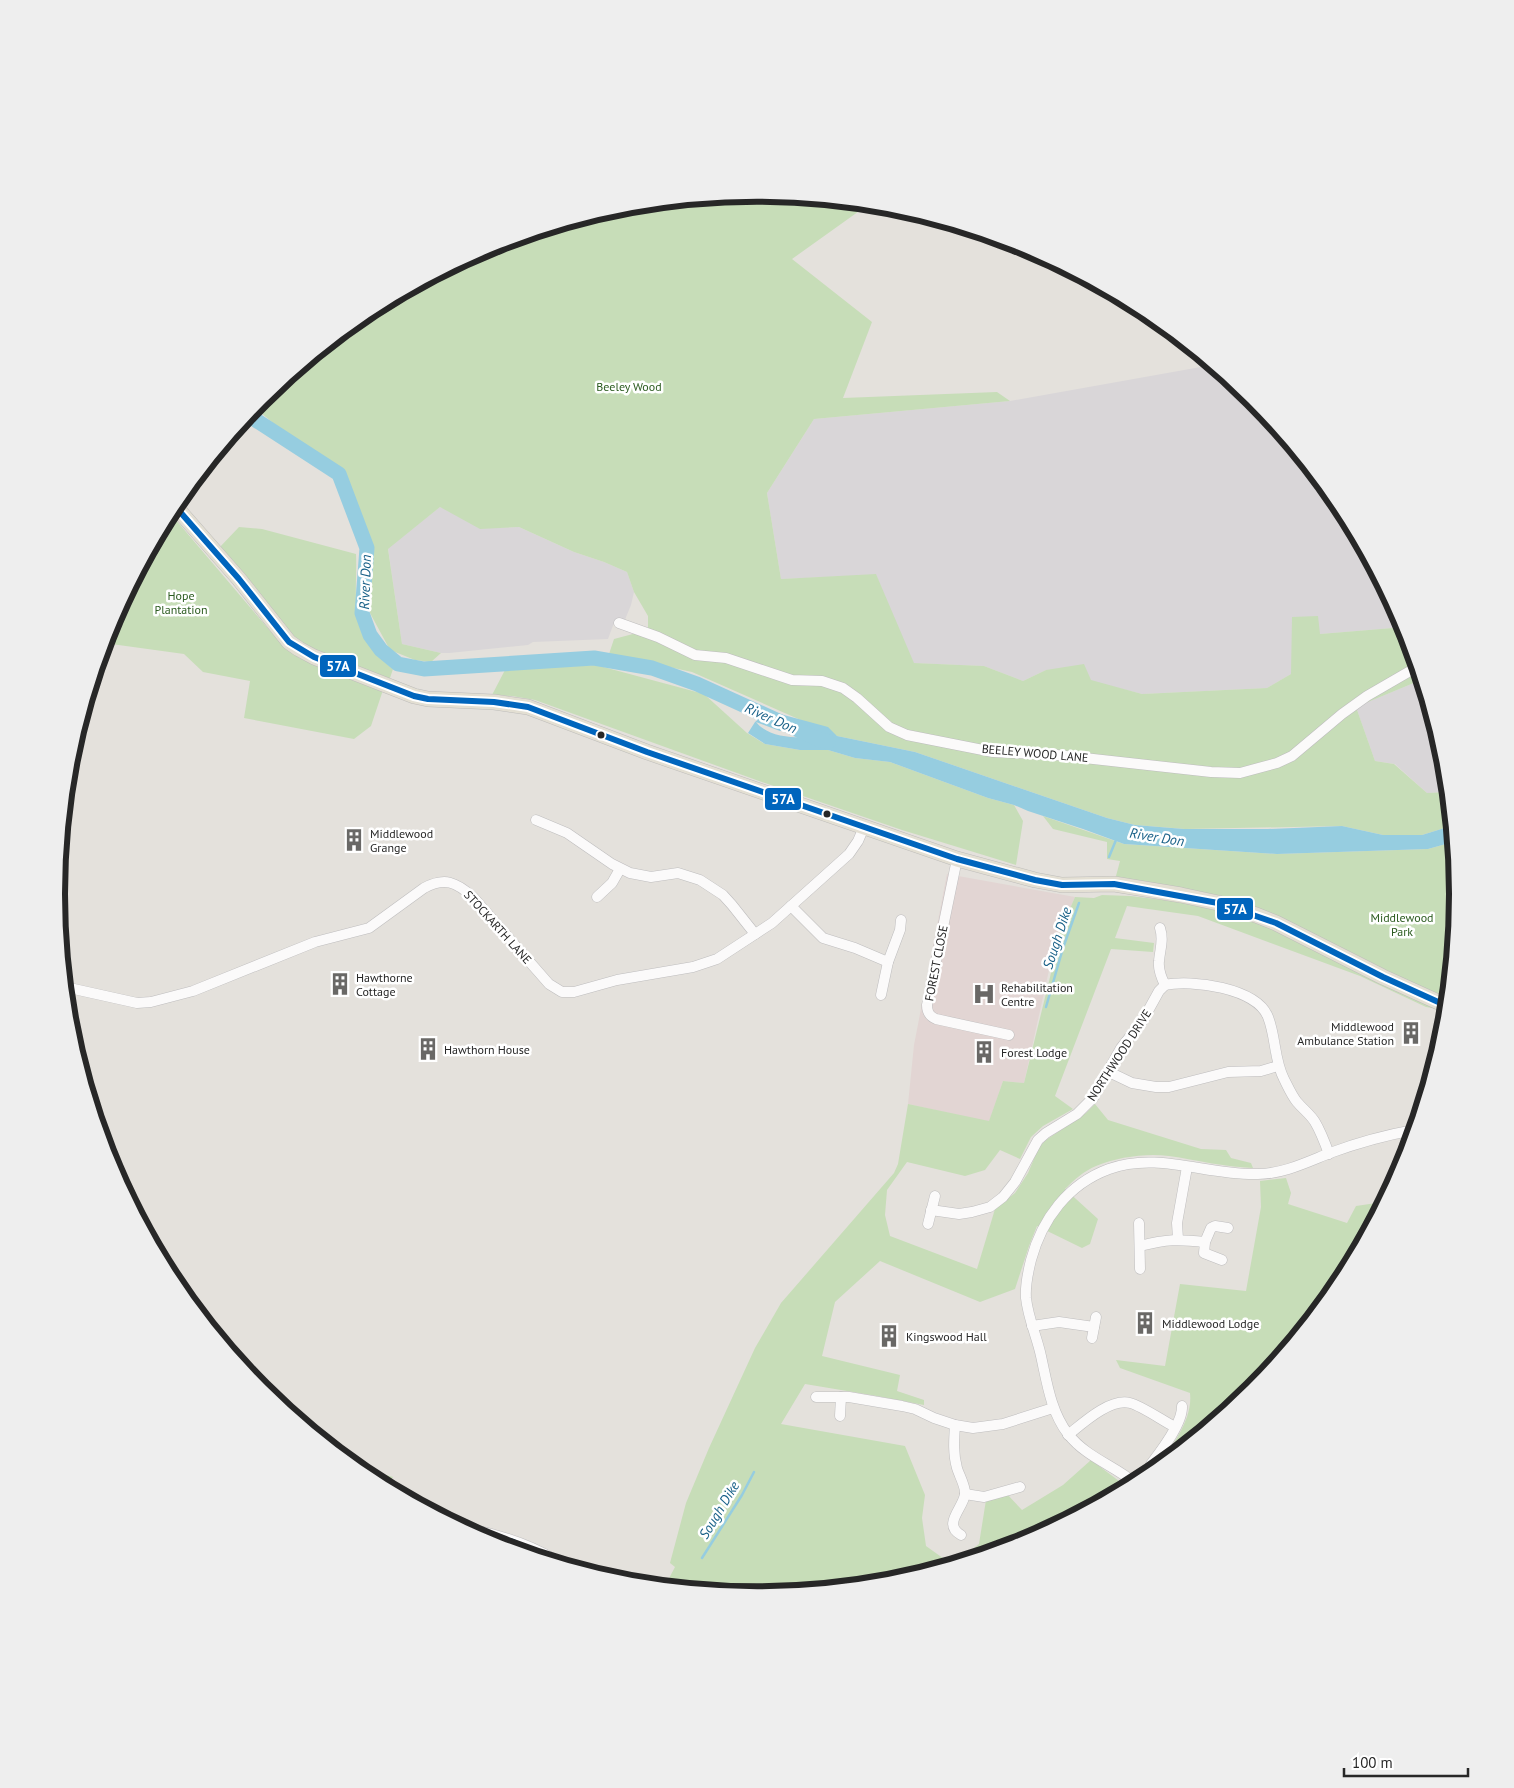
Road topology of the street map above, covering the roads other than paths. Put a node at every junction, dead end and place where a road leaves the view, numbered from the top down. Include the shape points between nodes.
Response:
1 (180, 512) edge
2 (619, 622) dead end
3 (1411, 670) edge
4 (536, 820) dead end
5 (864, 828) junction
6 (957, 860) junction
7 (620, 869) junction
8 (597, 897) dead end
9 (791, 906) junction
10 (901, 920) dead end
11 (1160, 928) dead end
12 (755, 934) junction
13 (888, 962) junction
14 (1165, 985) junction
15 (72, 988) edge
16 (881, 995) dead end
17 (1440, 1003) edge
18 (1009, 1035) dead end
19 (1278, 1066) junction
20 (1109, 1072) junction
21 (1406, 1132) edge
22 (1329, 1154) junction
23 (1187, 1167) junction
24 (934, 1196) dead end
25 (931, 1210) junction
26 (1139, 1223) dead end
27 (928, 1224) dead end
28 (1228, 1228) dead end
29 (1178, 1239) junction
30 (1205, 1242) junction
31 (1140, 1246) junction
32 (1222, 1260) dead end
33 (1140, 1269) dead end
34 (1032, 1326) junction
35 (1092, 1338) dead end
36 (816, 1396) dead end
37 (841, 1396) junction
38 (1182, 1406) dead end
39 (1053, 1408) junction
40 (840, 1416) dead end
41 (955, 1425) junction
42 (1175, 1427) junction
43 (1068, 1435) junction
44 (1153, 1460) edge
45 (1127, 1478) edge
46 (1020, 1487) dead end
47 (965, 1494) junction
48 (961, 1536) dead end

1 - 5 main road via 289,642 314,657 414,696 528,708
2 - 3 street, BEELEY WOOD LANE via 695,655 726,658 792,680 822,681 843,688 888,727 907,736 993,752 1056,755 1211,772 1240,773 1292,756 1360,701
4 - 7 street via 572,836
5 - 6 main road
5 - 9 street, STOCKARTH LANE via 849,854
6 - 17 main road via 1062,885 1126,885 1218,903 1276,923
6 - 18 street, FOREST CLOSE via 927,1010 936,1019
7 - 8 street via 610,886
7 - 12 street via 644,877 678,872 700,880 723,895
9 - 12 street, STOCKARTH LANE
9 - 13 street via 823,938
10 - 13 street
11 - 14 street via 1159,970
12 - 15 street, STOCKARTH LANE via 707,963 562,992 549,984 466,890 453,883 439,882 424,888 369,928 315,942 174,997 137,1003
13 - 16 street
14 - 19 street via 1202,984 1242,994 1257,1002 1269,1018
14 - 20 street, NORTHWOOD DRIVE via 1124,1043
19 - 20 street via 1261,1071 1228,1072 1169,1088 1132,1083
19 - 22 street via 1294,1098 1315,1121
20 - 25 street, NORTHWOOD DRIVE via 1093,1098 1077,1114 1038,1140 1009,1191 997,1202 982,1210 959,1214
21 - 22 street
22 - 23 street via 1292,1168 1260,1174 1222,1173
23 - 29 street via 1177,1223
23 - 34 street via 1148,1162 1120,1165 1085,1180 1067,1195 1042,1231 1028,1273 1026,1296
24 - 25 street
25 - 27 street
26 - 31 street
28 - 30 street via 1211,1228
29 - 30 street
29 - 31 street
30 - 32 street via 1204,1254
31 - 33 street
34 - 35 street via 1095,1322
34 - 39 street
36 - 37 street
37 - 40 street
37 - 41 street via 914,1409
38 - 42 street via 1183,1411
39 - 41 street via 986,1427
39 - 43 street
41 - 47 street via 954,1453
42 - 43 street via 1135,1404 1117,1402
42 - 44 street
43 - 45 street via 1082,1449
46 - 47 street via 984,1497
47 - 48 street via 953,1522 954,1529

